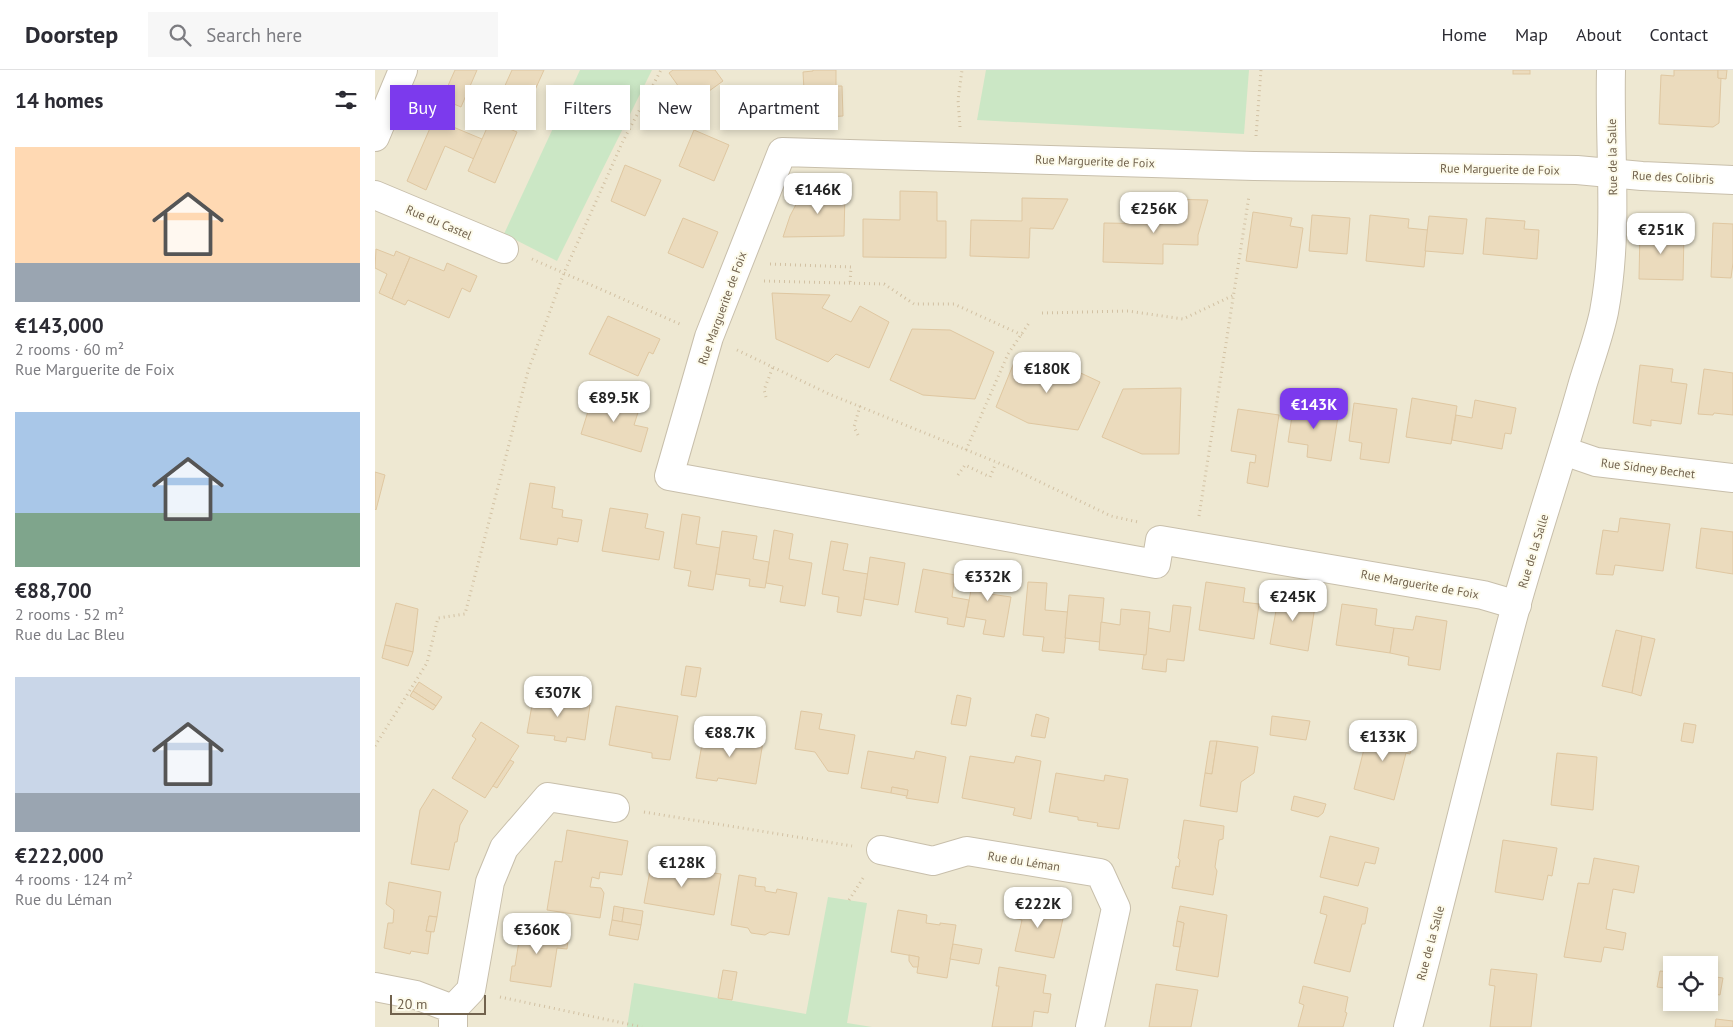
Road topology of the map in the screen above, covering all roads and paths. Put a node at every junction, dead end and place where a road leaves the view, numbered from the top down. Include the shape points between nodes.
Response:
1 (403, 70) edge
2 (661, 70) edge
3 (963, 70) edge
4 (1261, 70) edge
5 (1611, 70) edge
6 (375, 137) edge
7 (961, 158) junction
8 (1254, 166) junction
9 (1613, 173) junction
10 (1733, 180) edge
11 (375, 195) edge
12 (504, 248) dead end
13 (534, 260) dead end
14 (764, 264) dead end
15 (564, 273) junction
16 (756, 281) dead end
17 (850, 283) junction
18 (1234, 295) junction
19 (1042, 313) dead end
20 (1029, 323) dead end
21 (1022, 335) junction
22 (709, 337) junction
23 (773, 367) junction
24 (767, 397) dead end
25 (860, 406) junction
26 (858, 435) dead end
27 (966, 450) junction
28 (1564, 451) junction
29 (996, 462) junction
30 (958, 475) dead end
31 (1733, 478) edge
32 (1140, 522) dead end
33 (1198, 525) dead end
34 (1517, 605) junction
35 (375, 746) edge
36 (615, 808) joint
37 (881, 850) joint
38 (375, 987) edge
39 (459, 1009) edge
40 (642, 1027) edge
41 (1090, 1027) edge
42 (1408, 1027) edge

1 - 6 street
2 - 15 path via 623,141
3 - 7 path via 958,100
4 - 8 path
5 - 9 street, Rue de la Salle
7 - 8 street, Rue Marguerite de Foix
7 - 22 street, Rue Marguerite de Foix via 782,152
8 - 9 street, Rue Marguerite de Foix
8 - 18 path
9 - 10 street, Rue des Colibris
9 - 28 street, Rue de la Salle via 1611,246 1604,312
11 - 12 street, Rue du Castel
13 - 15 path
14 - 17 path via 851,267
15 - 22 path
15 - 35 path via 529,371 465,614 438,618 427,663
16 - 17 path
17 - 21 path via 884,284 914,304 954,304
18 - 19 path via 1183,319 1128,311
18 - 33 path
20 - 21 path
21 - 27 path via 1008,354
22 - 23 path
22 - 34 street, Rue Marguerite de Foix via 669,476 1156,564 1161,540 1483,595
23 - 24 path via 764,390
23 - 25 path
25 - 26 path via 854,427
25 - 27 path
27 - 29 path
28 - 31 street, Rue Sidney Bechet via 1596,462
28 - 34 street, Rue de la Salle
29 - 30 path via 989,477 965,465
29 - 32 path via 1111,516
34 - 42 street, Rue de la Salle
36 - 37 path
36 - 39 street via 548,797 504,848 489,882
37 - 41 street, Rue du Léman via 933,861 967,851 1100,873 1116,908
38 - 39 street
39 - 40 path

